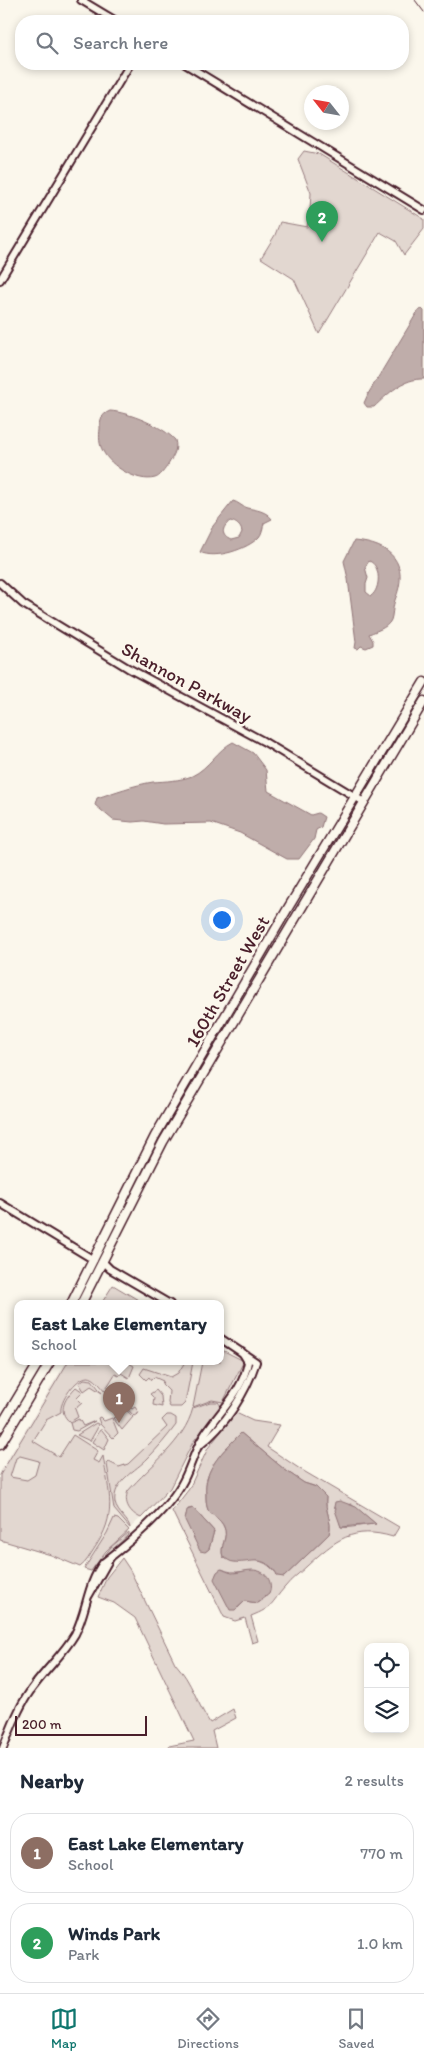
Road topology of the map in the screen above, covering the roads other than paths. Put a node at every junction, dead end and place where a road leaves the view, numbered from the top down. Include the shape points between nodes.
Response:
1 (81, 0) edge
2 (106, 15) edge
3 (126, 70) edge
4 (195, 70) edge
5 (424, 210) edge
6 (0, 280) edge
7 (0, 583) edge
8 (424, 682) edge
9 (424, 702) edge
10 (356, 796) junction
11 (364, 802) junction
12 (191, 1074) junction
13 (163, 1142) junction
14 (130, 1186) junction
15 (0, 1203) edge
16 (94, 1260) junction
17 (103, 1262) junction
18 (73, 1300) edge
19 (79, 1300) edge
20 (83, 1300) edge
21 (163, 1300) edge
22 (224, 1341) edge
23 (37, 1365) edge
24 (48, 1365) edge
25 (0, 1427) edge
26 (0, 1445) edge
27 (3, 1748) edge

1 - 2 street
3 - 6 street
4 - 5 street
7 - 10 street, Shannon Parkway via 23,604 128,668
8 - 10 main road, 160th Street West
9 - 11 main road, 160th Street West
10 - 11 street, Shannon Parkway
10 - 12 main road, 160th Street West
11 - 13 main road, 160th Street West
12 - 13 main road via 195,1079
12 - 14 main road, 160th Street West
13 - 17 main road, 160th Street West
14 - 16 main road, 160th Street West
14 - 17 main road via 127,1200 101,1257
15 - 16 street
16 - 18 main road, 160th Street West
16 - 19 main road via 95,1268
17 - 20 main road, 160th Street West
17 - 21 street
22 - 27 street via 242,1352 248,1362 242,1381 204,1436 185,1479 170,1501 95,1574 74,1636 29,1692 15,1716
23 - 25 main road
24 - 26 main road

